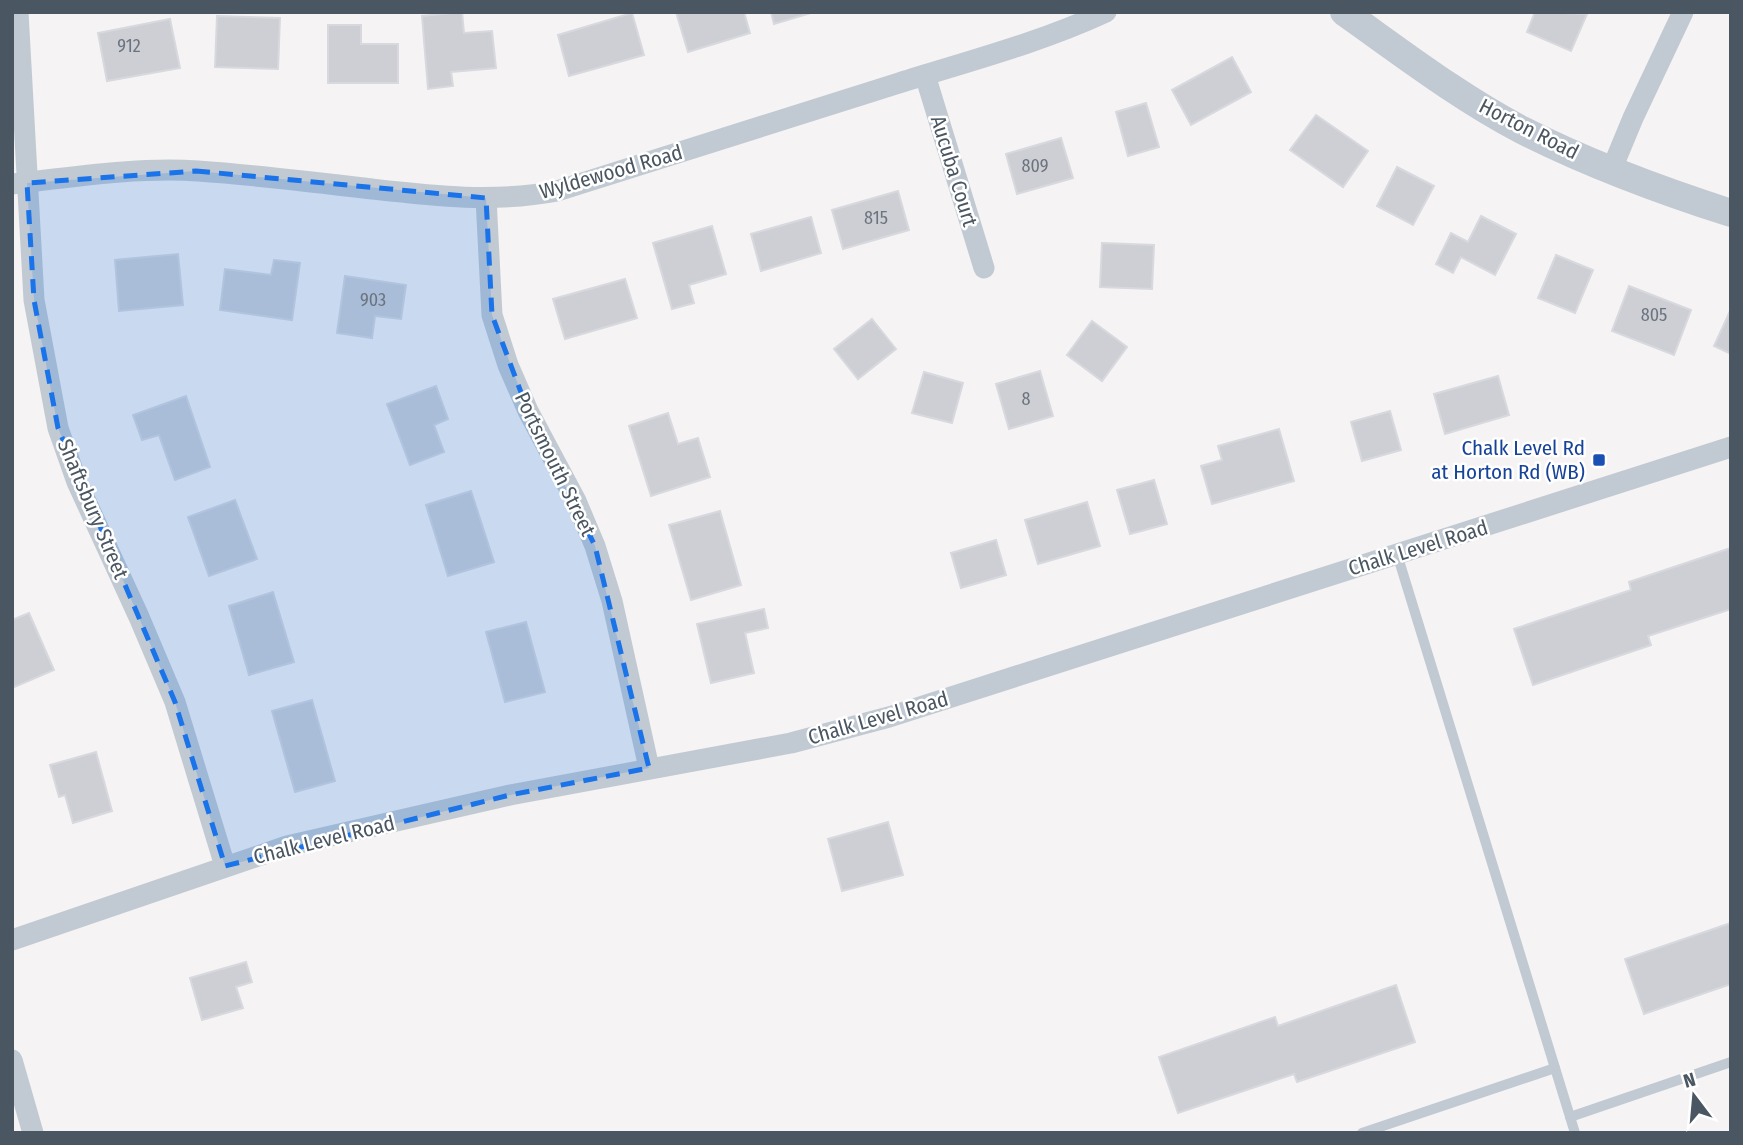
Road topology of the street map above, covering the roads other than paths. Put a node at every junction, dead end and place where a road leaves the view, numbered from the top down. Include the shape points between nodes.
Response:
1 (18, 12) edge
2 (1106, 12) edge
3 (1344, 12) edge
4 (1683, 12) edge
5 (925, 75) junction
6 (1611, 171) junction
7 (19, 183) edge
8 (486, 198) junction
9 (1731, 213) edge
10 (984, 268) dead end
11 (1731, 447) edge
12 (1397, 554) junction
13 (649, 768) junction
14 (225, 866) junction
15 (12, 940) edge
16 (12, 1060) edge
17 (1731, 1062) edge
18 (1555, 1068) junction
19 (1570, 1116) junction
20 (33, 1133) edge
21 (1362, 1133) edge
22 (1575, 1133) edge

1 - 7 street, Shaftsbury Street
2 - 5 street, Wyldewood Road via 1002,53
3 - 6 street, Horton Road via 1487,109
4 - 6 street
5 - 8 street, Wyldewood Road via 557,191
5 - 10 street, Aucuba Court
6 - 9 street, Horton Road
7 - 8 street, Wyldewood Road via 153,170 196,171
7 - 14 street, Shaftsbury Street via 34,300 58,428 77,482 175,702
8 - 13 street, Portsmouth Street via 492,315 527,411 595,546 612,601
11 - 12 street, Chalk Level Road
12 - 13 street, Chalk Level Road via 889,717 791,743
12 - 18 lane
13 - 14 street, Chalk Level Road via 287,846
14 - 15 street, Chalk Level Road
16 - 20 street
17 - 19 lane
18 - 19 lane
18 - 21 lane
19 - 22 lane

